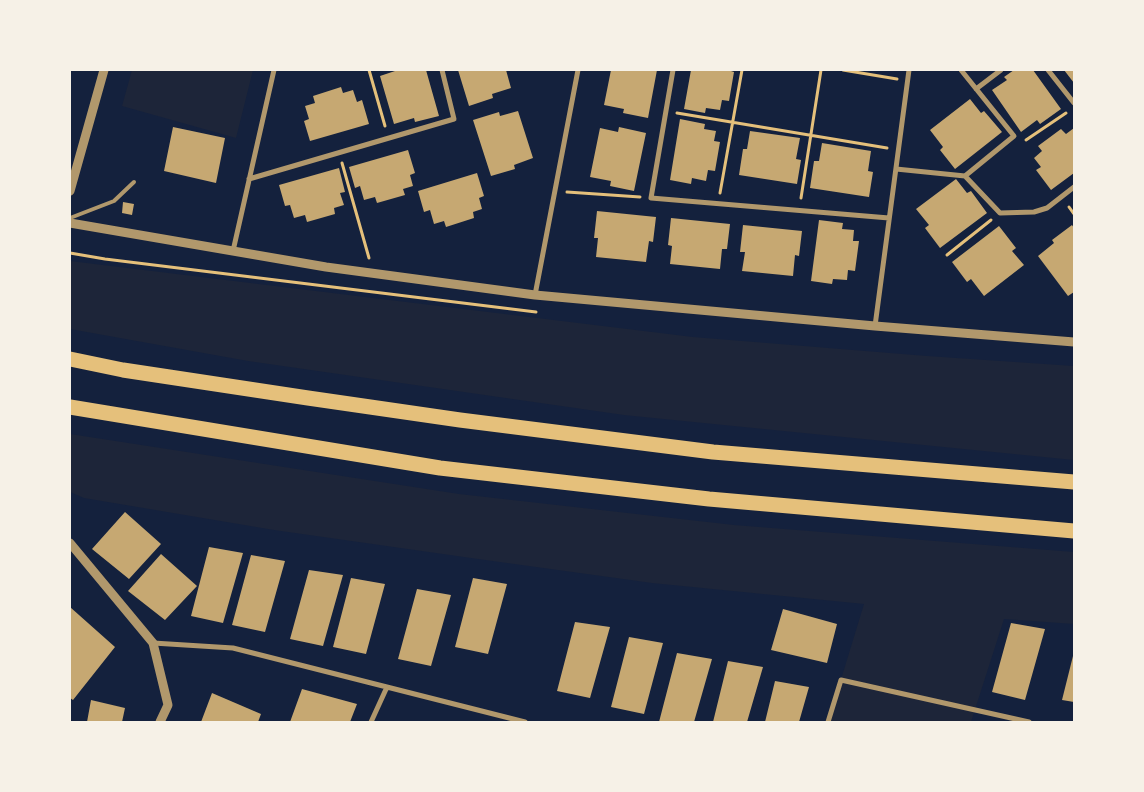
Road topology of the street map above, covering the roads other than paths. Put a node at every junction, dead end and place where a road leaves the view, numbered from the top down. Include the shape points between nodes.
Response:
1 (104, 70) edge
2 (274, 70) edge
3 (442, 70) edge
4 (578, 70) edge
5 (673, 70) edge
6 (909, 70) edge
7 (960, 70) edge
8 (1001, 70) edge
9 (1048, 70) edge
10 (976, 89) junction
11 (1074, 103) edge
12 (896, 169) junction
13 (965, 176) junction
14 (249, 179) junction
15 (134, 182) dead end
16 (1074, 187) edge
17 (70, 191) edge
18 (70, 218) edge
19 (889, 218) junction
20 (70, 223) edge
21 (233, 252) junction
22 (535, 295) junction
23 (875, 326) junction
24 (1074, 342) edge
25 (70, 359) edge
26 (70, 407) edge
27 (1074, 482) edge
28 (1074, 531) edge
29 (70, 543) edge
30 (153, 643) junction
31 (387, 687) junction
32 (160, 722) edge
33 (370, 722) edge
34 (525, 722) edge
35 (828, 722) edge
36 (1030, 722) edge

1 - 17 street
2 - 14 street
3 - 14 street via 454,119
4 - 22 street
5 - 19 street via 651,198
6 - 12 street
7 - 10 street
8 - 10 street
9 - 11 street
10 - 13 street via 1014,136
12 - 13 street
12 - 19 street
13 - 16 street via 1000,213 1034,212 1047,208
14 - 21 street
15 - 18 lane via 114,201
19 - 23 street
20 - 21 street
21 - 22 street
22 - 23 street
23 - 24 street
25 - 27 highway via 123,370 460,420 713,452
26 - 28 highway via 440,468 710,499
29 - 30 street
30 - 31 street via 233,648
30 - 32 street via 168,704
31 - 33 street
31 - 34 street
35 - 36 street via 841,680

